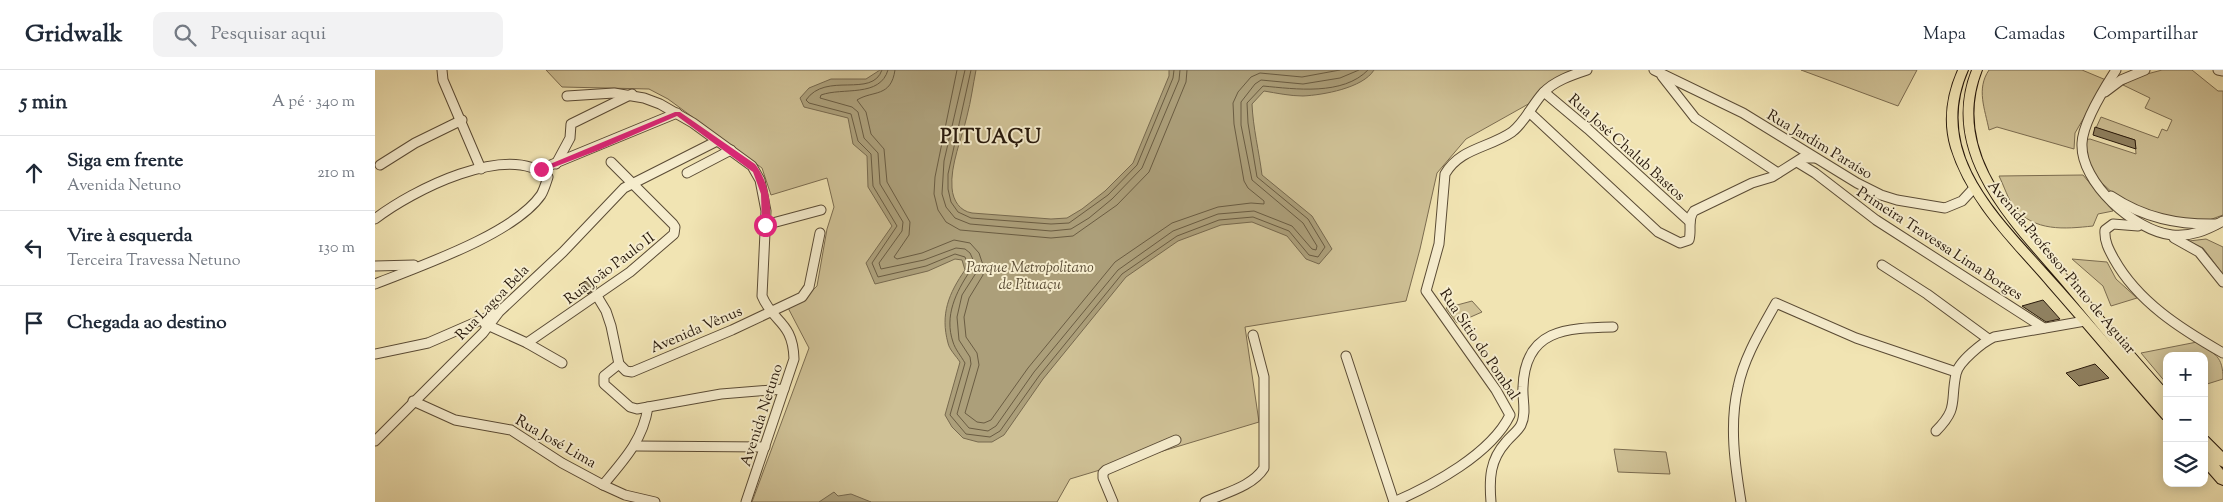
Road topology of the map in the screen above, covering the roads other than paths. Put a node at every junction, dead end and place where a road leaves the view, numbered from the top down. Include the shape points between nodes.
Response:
1 (442, 70) edge
2 (1587, 70) edge
3 (1963, 70) edge
4 (1977, 70) edge
5 (2116, 70) edge
6 (2121, 70) edge
7 (2145, 70) edge
8 (1656, 71) edge
9 (2132, 75) junction
10 (1544, 92) junction
11 (2105, 93) junction
12 (632, 94) junction
13 (567, 96) dead end
14 (1529, 112) junction
15 (677, 114) junction
16 (462, 120) junction
17 (717, 141) junction
18 (731, 150) junction
19 (1815, 158) junction
20 (611, 162) dead end
21 (1797, 162) junction
22 (557, 164) junction
23 (1827, 164) junction
24 (380, 165) dead end
25 (481, 169) junction
26 (541, 169) junction
27 (687, 173) dead end
28 (1779, 173) junction
29 (1815, 173) junction
30 (631, 184) junction
31 (1974, 188) junction
32 (821, 210) dead end
33 (2129, 212) junction
34 (375, 219) edge
35 (1690, 222) junction
36 (2221, 222) edge
37 (2183, 224) junction
38 (765, 225) junction
39 (2150, 230) junction
40 (820, 233) dead end
41 (2167, 235) junction
42 (2195, 235) junction
43 (421, 265) junction
44 (1882, 265) dead end
45 (375, 266) edge
46 (2223, 282) edge
47 (375, 284) edge
48 (597, 296) junction
49 (770, 311) junction
50 (499, 312) junction
51 (2085, 321) junction
52 (480, 322) junction
53 (490, 326) junction
54 (1613, 328) dead end
55 (2044, 328) junction
56 (1253, 335) dead end
57 (1987, 338) junction
58 (527, 343) junction
59 (2221, 353) edge
60 (375, 354) edge
61 (1346, 356) dead end
62 (562, 363) dead end
63 (619, 364) junction
64 (1956, 372) junction
65 (784, 389) junction
66 (2165, 397) edge
67 (413, 401) junction
68 (648, 407) junction
69 (2163, 410) edge
70 (1935, 431) dead end
71 (1176, 440) dead end
72 (375, 441) edge
73 (2205, 442) edge
74 (637, 446) junction
75 (765, 447) junction
76 (2223, 461) edge
77 (2208, 462) edge
78 (2223, 479) edge
79 (603, 485) junction
80 (623, 498) edge
81 (655, 502) edge
82 (746, 502) edge
83 (1113, 502) edge
84 (1205, 502) edge
85 (1394, 502) edge
86 (1491, 502) edge
87 (1741, 502) edge

1 - 16 street via 443,80
2 - 10 street, Rua Sítio do Pombal
3 - 31 main road, Avenida Professor Pinto de Aguiar via 1955,92 1951,122 1956,148
4 - 66 main road, Avenida Professor Pinto de Aguiar via 1969,97 1969,126 1976,156 1989,182 2032,243
5 - 11 street via 2107,83
6 - 9 street
7 - 9 street
8 - 19 street, Rua Jardim Paraíso via 1743,113
8 - 28 street via 1695,118
9 - 11 street
10 - 14 street, Rua Sítio do Pombal
10 - 35 street, Rua José Chalub Bastos
11 - 33 street via 2082,140 2087,166 2101,190
12 - 13 street, Avenida Netuno
12 - 15 street, Avenida Netuno via 656,101
12 - 22 street via 571,124 569,138
14 - 35 street via 1667,240 1685,242 1691,235
14 - 85 street, Rua Sítio do Pombal via 1511,132 1459,157 1448,168 1439,244 1426,286 1429,297 1507,408 1509,421 1472,456 1421,490
15 - 17 street, Avenida Netuno
15 - 22 street
16 - 24 street
16 - 25 street
17 - 18 street, Avenida Netuno
17 - 30 street, Rua Lagoa Bela
18 - 27 street
18 - 38 street, Avenida Netuno via 752,166 760,177 765,194
19 - 21 street via 1805,157
19 - 23 street, Rua Jardim Paraíso
20 - 30 street, Rua João Paulo II
21 - 28 street
21 - 29 street, Primeira Travessa Lima Borges
22 - 26 street
23 - 29 street
23 - 31 street, Rua Jardim Paraíso via 1868,189 1897,200 1920,204 1952,206 1962,202
25 - 26 street via 514,165
25 - 34 street via 432,185
26 - 43 street via 548,177 545,190 522,213 466,247
28 - 35 street via 1694,210
29 - 55 street, Primeira Travessa Lima Borges via 1877,220
30 - 48 street, Rua João Paulo II via 673,224 676,231 657,250
30 - 50 street, Rua Lagoa Bela via 620,191 563,252
31 - 51 main road, Avenida Professor Pinto de Aguiar
32 - 38 street
33 - 37 street
33 - 39 street
36 - 37 street
36 - 42 street
37 - 42 street via 2193,229
38 - 49 street, Avenida Netuno via 761,289
39 - 41 street
39 - 59 street via 2120,224 2107,227 2104,234 2129,282 2162,312
40 - 49 street, Avenida Vênus via 808,291
41 - 42 street
41 - 46 street via 2199,252
43 - 45 street
43 - 47 street
44 - 57 street
48 - 58 street, Rua João Paulo II
48 - 63 street via 611,326
49 - 63 street, Avenida Vênus via 633,372 626,371
49 - 65 street, Avenida Netuno via 782,322 793,343 793,365
50 - 52 street
50 - 53 street, Rua Lagoa Bela
51 - 55 street
51 - 69 main road, Avenida Professor Pinto de Aguiar
52 - 53 street
52 - 60 street via 427,343
53 - 58 street
53 - 67 street, Rua Lagoa Bela
54 - 86 street via 1557,332 1545,337 1529,354 1523,373 1523,416 1517,431 1493,458 1489,481
55 - 57 street
56 - 84 street via 1264,383 1263,468 1255,479
57 - 64 street
58 - 62 street
61 - 85 street
63 - 68 street via 604,376 605,384 630,407
64 - 70 street via 1953,409
64 - 87 street via 1854,338 1776,303 1736,392 1735,464
65 - 68 street
65 - 75 street, Avenida Netuno
67 - 72 street, Rua Lagoa Bela
67 - 79 street, Rua José Lima via 455,420 511,430
68 - 74 street
71 - 83 street via 1106,470 1103,475
73 - 76 main road
74 - 75 street
74 - 79 street
75 - 82 street, Avenida Netuno
77 - 78 main road
79 - 80 street, Rua José Lima
80 - 81 street, Rua José Lima

